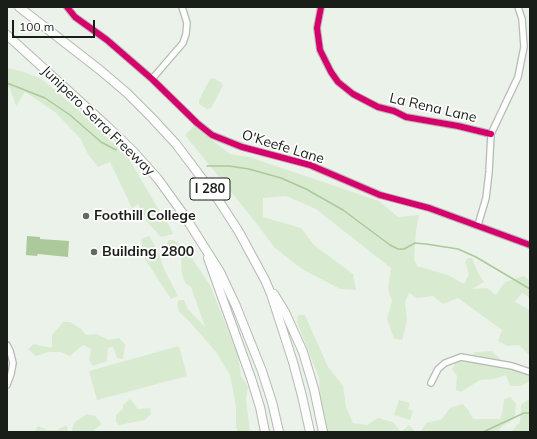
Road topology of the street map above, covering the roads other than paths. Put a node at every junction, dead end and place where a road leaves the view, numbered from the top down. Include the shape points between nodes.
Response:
1 (19, 7) edge
2 (67, 7) edge
3 (182, 7) edge
4 (321, 7) edge
5 (518, 7) edge
6 (7, 35) edge
7 (152, 79) junction
8 (490, 134) junction
9 (478, 225) junction
10 (530, 245) edge
11 (204, 246) junction
12 (265, 280) junction
13 (7, 345) edge
14 (530, 372) edge
15 (431, 383) dead end
16 (7, 385) edge
17 (265, 432) edge
18 (279, 432) edge
19 (310, 432) edge
20 (324, 432) edge

1 - 12 highway, I 280 via 100,70 142,108 171,139 219,201
2 - 7 street, O'Keefe Lane
3 - 7 street via 187,23 183,42
4 - 8 street, La Rena Lane via 317,28 320,50 334,77 353,94 378,108 394,111 406,117
5 - 8 street via 524,32 524,47 518,77
6 - 11 highway, Junipero Serra Freeway / I 280 via 133,151 158,179
7 - 9 street, O'Keefe Lane via 212,135 242,148 310,165 380,195
8 - 9 street via 486,198
9 - 10 street, O'Keefe Lane
11 - 17 highway via 251,378
11 - 18 highway, Junipero Serra Freeway / I 280 via 220,272 251,340 270,395
12 - 19 highway, I 280 via 293,362
12 - 20 highway via 296,334 309,372
13 - 16 street via 13,363
14 - 15 street via 512,366 461,357 445,363 438,369

